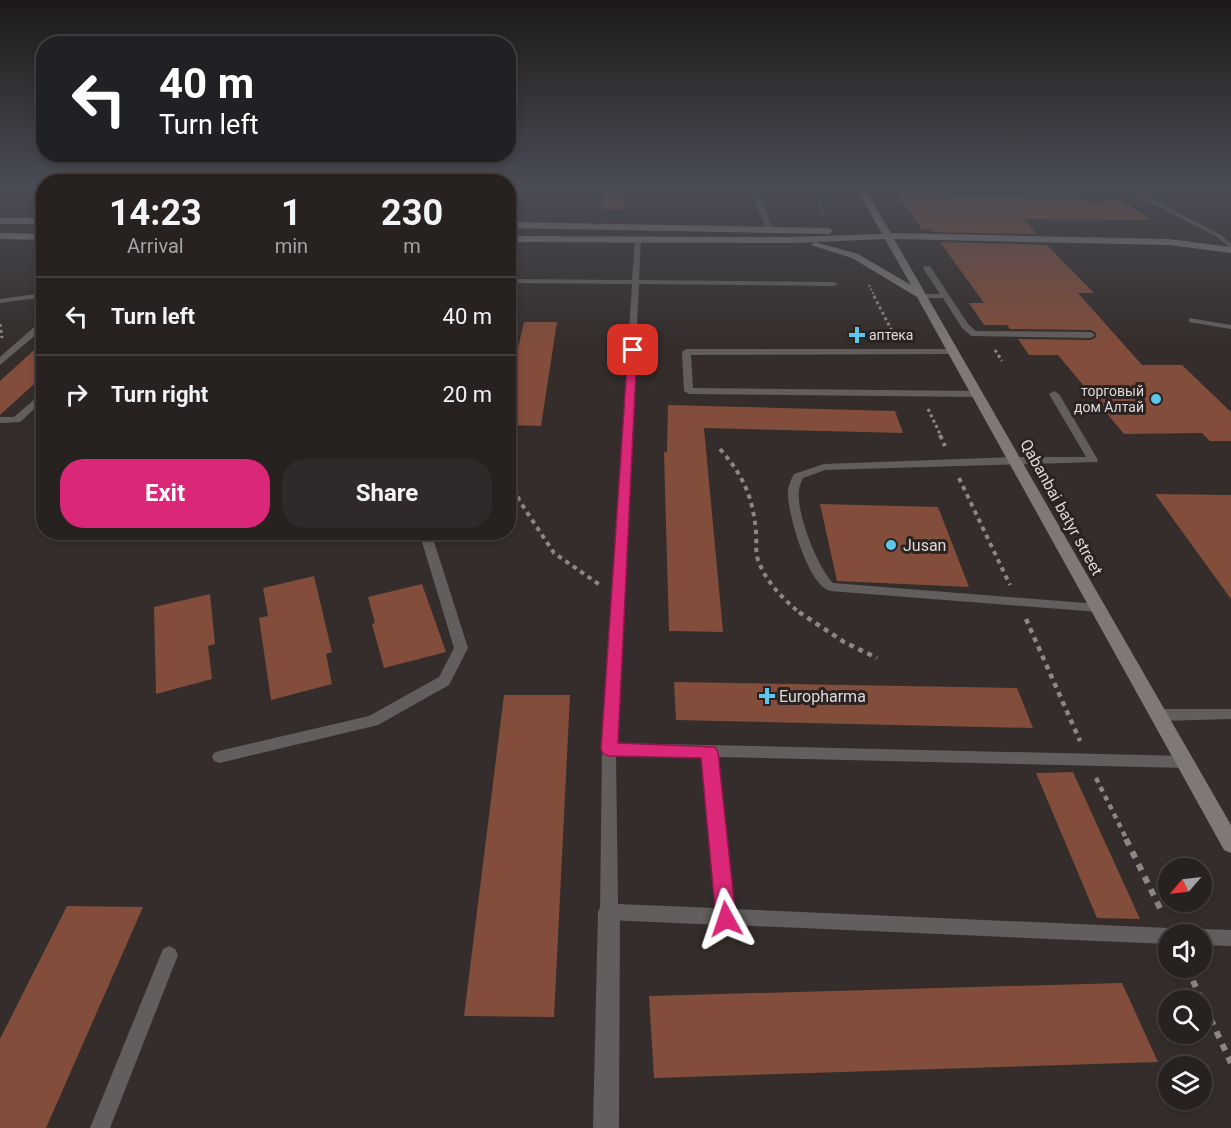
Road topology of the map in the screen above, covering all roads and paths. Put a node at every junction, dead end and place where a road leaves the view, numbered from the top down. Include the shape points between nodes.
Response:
1 (638, 239) edge
2 (736, 240) edge
3 (791, 240) junction
4 (800, 240) edge
5 (891, 240) edge
6 (1090, 240) edge
7 (1231, 249) edge
8 (855, 256) junction
9 (927, 268) dead end
10 (516, 281) edge
11 (637, 282) junction
12 (834, 284) dead end
13 (36, 296) edge
14 (922, 296) junction
15 (945, 296) junction
16 (0, 301) edge
17 (1192, 320) dead end
18 (1231, 327) edge
19 (36, 330) edge
20 (1091, 335) dead end
21 (903, 352) junction
22 (953, 352) junction
23 (2, 359) edge
24 (921, 394) junction
25 (978, 394) junction
26 (1054, 394) dead end
27 (36, 402) edge
28 (0, 420) edge
29 (720, 449) dead end
30 (1015, 460) junction
31 (952, 462) junction
32 (516, 490) edge
33 (427, 540) edge
34 (618, 597) junction
35 (1018, 602) junction
36 (1098, 608) junction
37 (877, 658) dead end
38 (1231, 714) edge
39 (1160, 715) junction
40 (609, 749) junction
41 (709, 752) junction
42 (219, 758) dead end
43 (1087, 760) junction
44 (1186, 762) junction
45 (1231, 844) edge
46 (609, 912) junction
47 (726, 919) junction
48 (1165, 924) edge
49 (1158, 930) edge
50 (1212, 937) edge
51 (1231, 938) edge
52 (169, 955) dead end
53 (1192, 978) edge
54 (1231, 1063) edge
55 (100, 1128) edge
56 (606, 1128) edge

1 - 11 lane
2 - 3 main road
3 - 4 main road
3 - 8 main road
5 - 14 main road, Qabanbai batyr street
6 - 7 main road
8 - 14 main road
8 - 21 path
9 - 15 lane
10 - 11 lane
11 - 12 lane
11 - 34 lane
13 - 16 lane
14 - 15 lane
14 - 22 main road, Qabanbai batyr street
15 - 20 lane via 974,334
17 - 18 lane
19 - 23 lane
21 - 22 lane
21 - 24 lane via 686,351 689,391
22 - 25 main road, Qabanbai batyr street
24 - 25 lane
24 - 31 path
25 - 30 main road, Qabanbai batyr street
26 - 30 lane via 1093,460
27 - 28 lane via 17,420
29 - 37 path via 743,477 761,570 786,600 824,632
30 - 31 lane
30 - 36 main road, Qabanbai batyr street
31 - 35 path
31 - 35 lane via 824,467 805,472 798,476 793,493 805,545 822,579 835,589
32 - 34 path via 554,553
33 - 42 lane via 461,648 444,681 373,721
34 - 40 lane
35 - 36 lane
35 - 43 path
36 - 39 main road, Qabanbai batyr street
38 - 39 lane
39 - 44 main road, Qabanbai batyr street
40 - 41 lane
40 - 46 lane
41 - 43 lane
41 - 47 lane
43 - 44 lane
43 - 48 path
44 - 45 main road, Qabanbai batyr street
46 - 47 lane
46 - 56 street
47 - 49 lane
50 - 51 lane
52 - 55 lane
53 - 54 path

